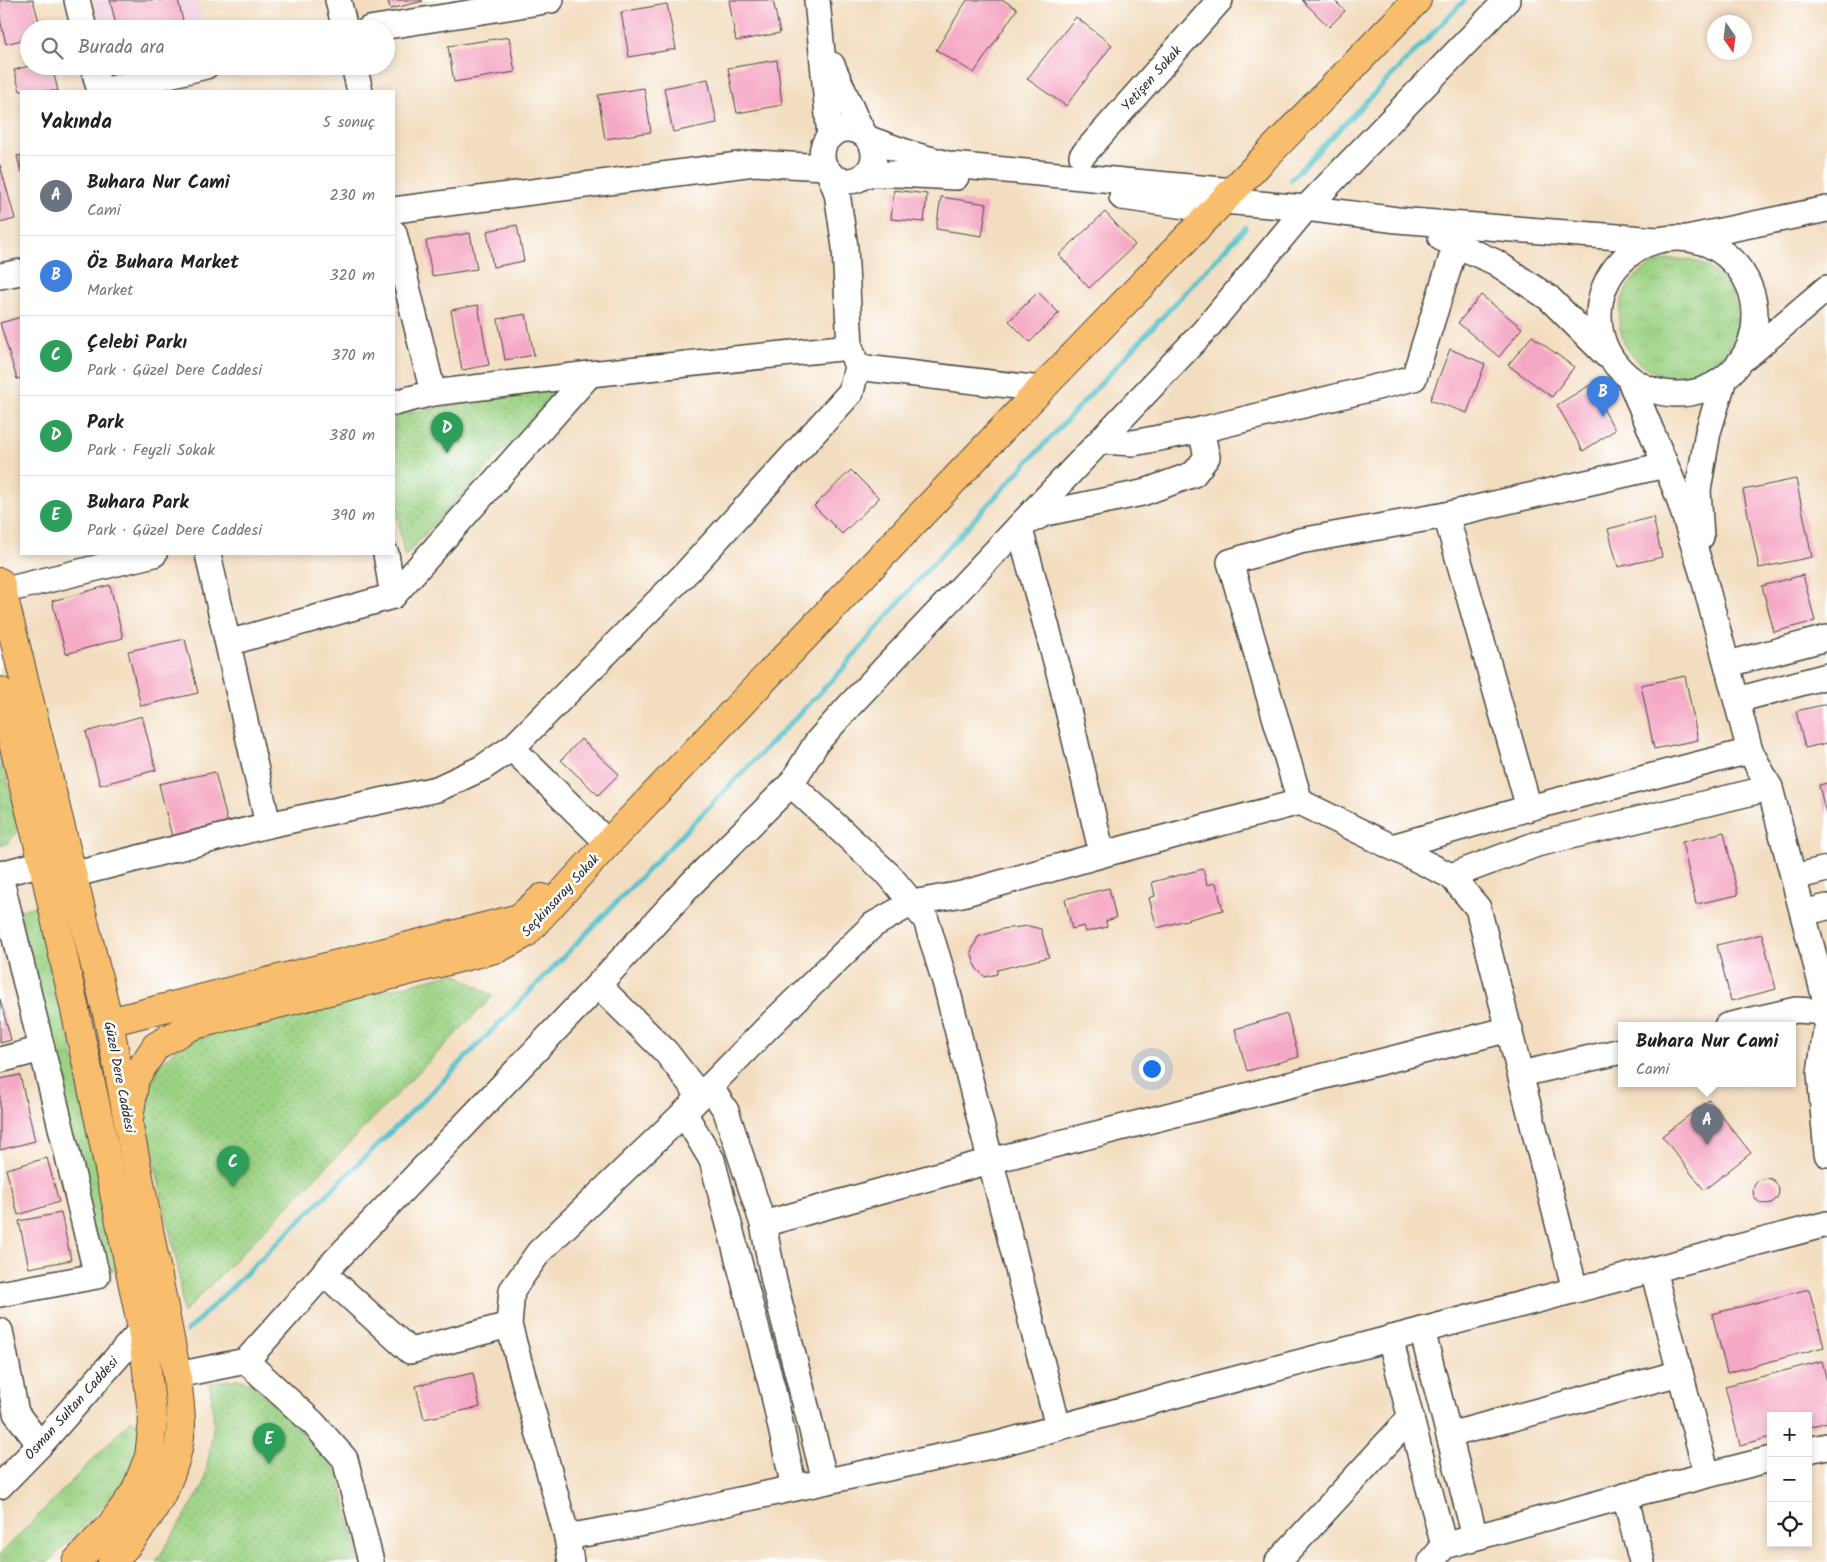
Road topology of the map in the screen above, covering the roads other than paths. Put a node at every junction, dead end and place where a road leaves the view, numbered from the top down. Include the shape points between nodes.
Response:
1 (77, 0) edge
2 (338, 0) edge
3 (551, 0) edge
4 (817, 0) edge
5 (1220, 0) edge
6 (1417, 0) edge
7 (1507, 0) edge
8 (82, 20) edge
9 (343, 20) edge
10 (395, 25) edge
11 (822, 42) junction
12 (96, 75) edge
13 (168, 75) edge
14 (356, 75) edge
15 (101, 90) edge
16 (105, 90) edge
17 (360, 90) edge
18 (867, 136) junction
19 (828, 139) junction
20 (1082, 156) dead end
21 (754, 163) junction
22 (827, 169) junction
23 (862, 177) junction
24 (1223, 200) junction
25 (1306, 208) junction
26 (1827, 209) edge
27 (395, 210) edge
28 (1397, 220) junction
29 (395, 237) edge
30 (1684, 238) junction
31 (1659, 240) junction
32 (1456, 244) junction
33 (844, 247) junction
34 (20, 272) edge
35 (0, 276) edge
36 (1827, 288) edge
37 (854, 357) junction
38 (1612, 360) junction
39 (1743, 361) junction
40 (590, 374) junction
41 (1629, 378) junction
42 (1724, 380) junction
43 (1041, 388) junction
44 (434, 393) junction
45 (395, 403) edge
46 (1201, 430) junction
47 (1100, 441) junction
48 (1665, 465) junction
49 (1446, 515) junction
50 (1019, 526) junction
51 (149, 555) edge
52 (208, 555) edge
53 (386, 555) edge
54 (1703, 575) junction
55 (1, 587) edge
56 (393, 596) junction
57 (1827, 638) edge
58 (228, 643) junction
59 (1728, 664) junction
60 (1827, 676) edge
61 (0, 692) edge
62 (1736, 700) junction
63 (512, 748) junction
64 (1750, 751) junction
65 (791, 784) junction
66 (1770, 788) junction
67 (1300, 802) junction
68 (1529, 808) junction
69 (268, 825) junction
70 (608, 843) junction
71 (1392, 847) junction
72 (1102, 854) junction
73 (44, 864) junction
74 (1827, 869) edge
75 (5, 873) edge
76 (72, 875) junction
77 (1452, 876) junction
78 (1794, 877) junction
79 (912, 903) junction
80 (1827, 907) edge
81 (1803, 913) junction
82 (598, 985) junction
83 (1827, 1006) edge
84 (1827, 1012) edge
85 (109, 1022) junction
86 (1744, 1022) edge
87 (1827, 1022) edge
88 (1510, 1029) junction
89 (42, 1049) junction
90 (1618, 1052) edge
91 (0, 1060) edge
92 (1521, 1074) junction
93 (698, 1099) junction
94 (129, 1120) junction
95 (1827, 1154) edge
96 (991, 1161) junction
97 (763, 1224) junction
98 (1827, 1224) edge
99 (1653, 1270) junction
100 (324, 1273) junction
101 (1575, 1290) junction
102 (0, 1294) edge
103 (509, 1325) junction
104 (142, 1330) junction
105 (1422, 1330) junction
106 (0, 1331) edge
107 (1390, 1338) junction
108 (246, 1361) junction
109 (1680, 1373) junction
110 (177, 1375) junction
111 (1411, 1417) junction
112 (1058, 1427) junction
113 (1449, 1434) junction
114 (40, 1445) junction
115 (1827, 1446) edge
116 (1812, 1449) edge
117 (1767, 1460) edge
118 (1707, 1475) junction
119 (825, 1481) junction
120 (0, 1486) edge
121 (794, 1488) junction
122 (1624, 1496) junction
123 (567, 1537) junction
124 (1454, 1550) edge
125 (76, 1562) edge
126 (112, 1562) edge
127 (371, 1562) edge
128 (571, 1562) edge
129 (1278, 1562) edge
130 (1642, 1562) edge

1 - 8 street
2 - 9 street
3 - 10 street
4 - 11 street
5 - 20 street, Yetişen Sokak
6 - 24 main road
7 - 25 street
11 - 18 street via 854,116
11 - 19 street
12 - 15 street
13 - 16 street
14 - 17 street
18 - 19 street via 843,129
18 - 23 street via 874,157 873,164
18 - 24 street via 910,154 951,165
19 - 21 street
19 - 22 street via 822,154
21 - 22 street
21 - 27 street
22 - 23 street via 842,180
22 - 33 street via 837,194
23 - 24 street via 896,174 1002,180
23 - 33 street via 849,205
24 - 25 street
24 - 43 main road
25 - 28 street
25 - 47 street via 1205,330
26 - 30 street
28 - 31 street
28 - 32 street
29 - 44 street
30 - 31 street
30 - 39 street via 1712,246 1734,261 1749,284 1756,310 1754,336
31 - 38 street via 1623,260 1610,276 1602,295 1598,316 1601,336
32 - 38 street via 1495,262 1550,298
32 - 46 street via 1414,378
33 - 37 street
34 - 35 street
36 - 39 street
37 - 40 street
37 - 43 street
37 - 63 street via 851,392 687,572
38 - 41 street
39 - 42 street
40 - 44 street
40 - 56 street
41 - 42 street via 1651,391 1676,395 1702,391
41 - 48 street
42 - 54 street via 1708,432 1698,490
43 - 70 main road
44 - 45 street
46 - 47 street via 1133,443
46 - 50 street via 1207,457 1194,474 1142,493 1046,513
47 - 50 street
48 - 49 street
48 - 54 street
49 - 67 street via 1300,541 1230,562
49 - 68 street
50 - 65 street via 824,734
50 - 72 street via 1060,676
51 - 55 street
52 - 58 street
53 - 56 street
54 - 59 street
55 - 76 main road, Güzel Dere Caddesi
56 - 58 street
57 - 59 street
58 - 69 street
59 - 62 street
60 - 62 street
61 - 73 main road, Güzel Dere Caddesi
62 - 64 street
63 - 69 street via 482,768 437,789
63 - 70 street
64 - 66 street
64 - 68 street
65 - 79 street via 890,876
65 - 82 street via 692,882
66 - 77 street via 1537,844
66 - 78 street
67 - 71 street
67 - 72 street
68 - 71 street
69 - 76 street
70 - 85 main road, Seçkinsaray Sokak via 519,918
70 - 94 main road, Seçkinsaray Sokak via 526,934 499,948 191,1026 156,1046 135,1078
71 - 77 street
72 - 79 street via 962,894
73 - 75 street
73 - 76 street
73 - 104 main road, Güzel Dere Caddesi
74 - 78 street
75 - 89 street
76 - 85 main road, Güzel Dere Caddesi
77 - 88 street via 1478,908
78 - 81 street
79 - 93 street via 873,925
79 - 96 street via 926,920 946,985
80 - 81 street
81 - 83 street
82 - 93 street via 666,1052
82 - 100 street
84 - 86 street via 1796,1010
85 - 94 main road, Güzel Dere Caddesi
87 - 95 street via 1820,1073
88 - 92 street
88 - 96 street
89 - 91 street
89 - 102 street via 97,1276
90 - 92 street
92 - 101 street
93 - 97 street via 726,1110
93 - 103 street via 539,1252 512,1290
93 - 121 street via 774,1391
94 - 110 main road, Güzel Dere Caddesi
96 - 97 street
96 - 112 street
97 - 119 street via 774,1281
98 - 99 street
99 - 101 street
99 - 109 street
100 - 103 street via 410,1351
100 - 108 street
101 - 105 street
103 - 123 street
104 - 114 street, Osman Sultan Caddesi
104 - 125 main road, Güzel Dere Caddesi via 153,1421 149,1457 135,1492 111,1525
105 - 107 street
105 - 113 street
106 - 114 street via 16,1412
107 - 111 street
107 - 112 street
108 - 110 street
108 - 127 street via 313,1423 345,1460
109 - 113 street
109 - 118 street
110 - 126 main road, Güzel Dere Caddesi via 181,1425 173,1470 155,1509
111 - 124 street
111 - 129 street
112 - 119 street via 995,1445
113 - 124 street
114 - 120 street, Osman Sultan Caddesi
115 - 116 street
117 - 118 street
118 - 122 street
119 - 121 street
121 - 123 street via 649,1522
122 - 124 street
122 - 130 street
123 - 128 street

